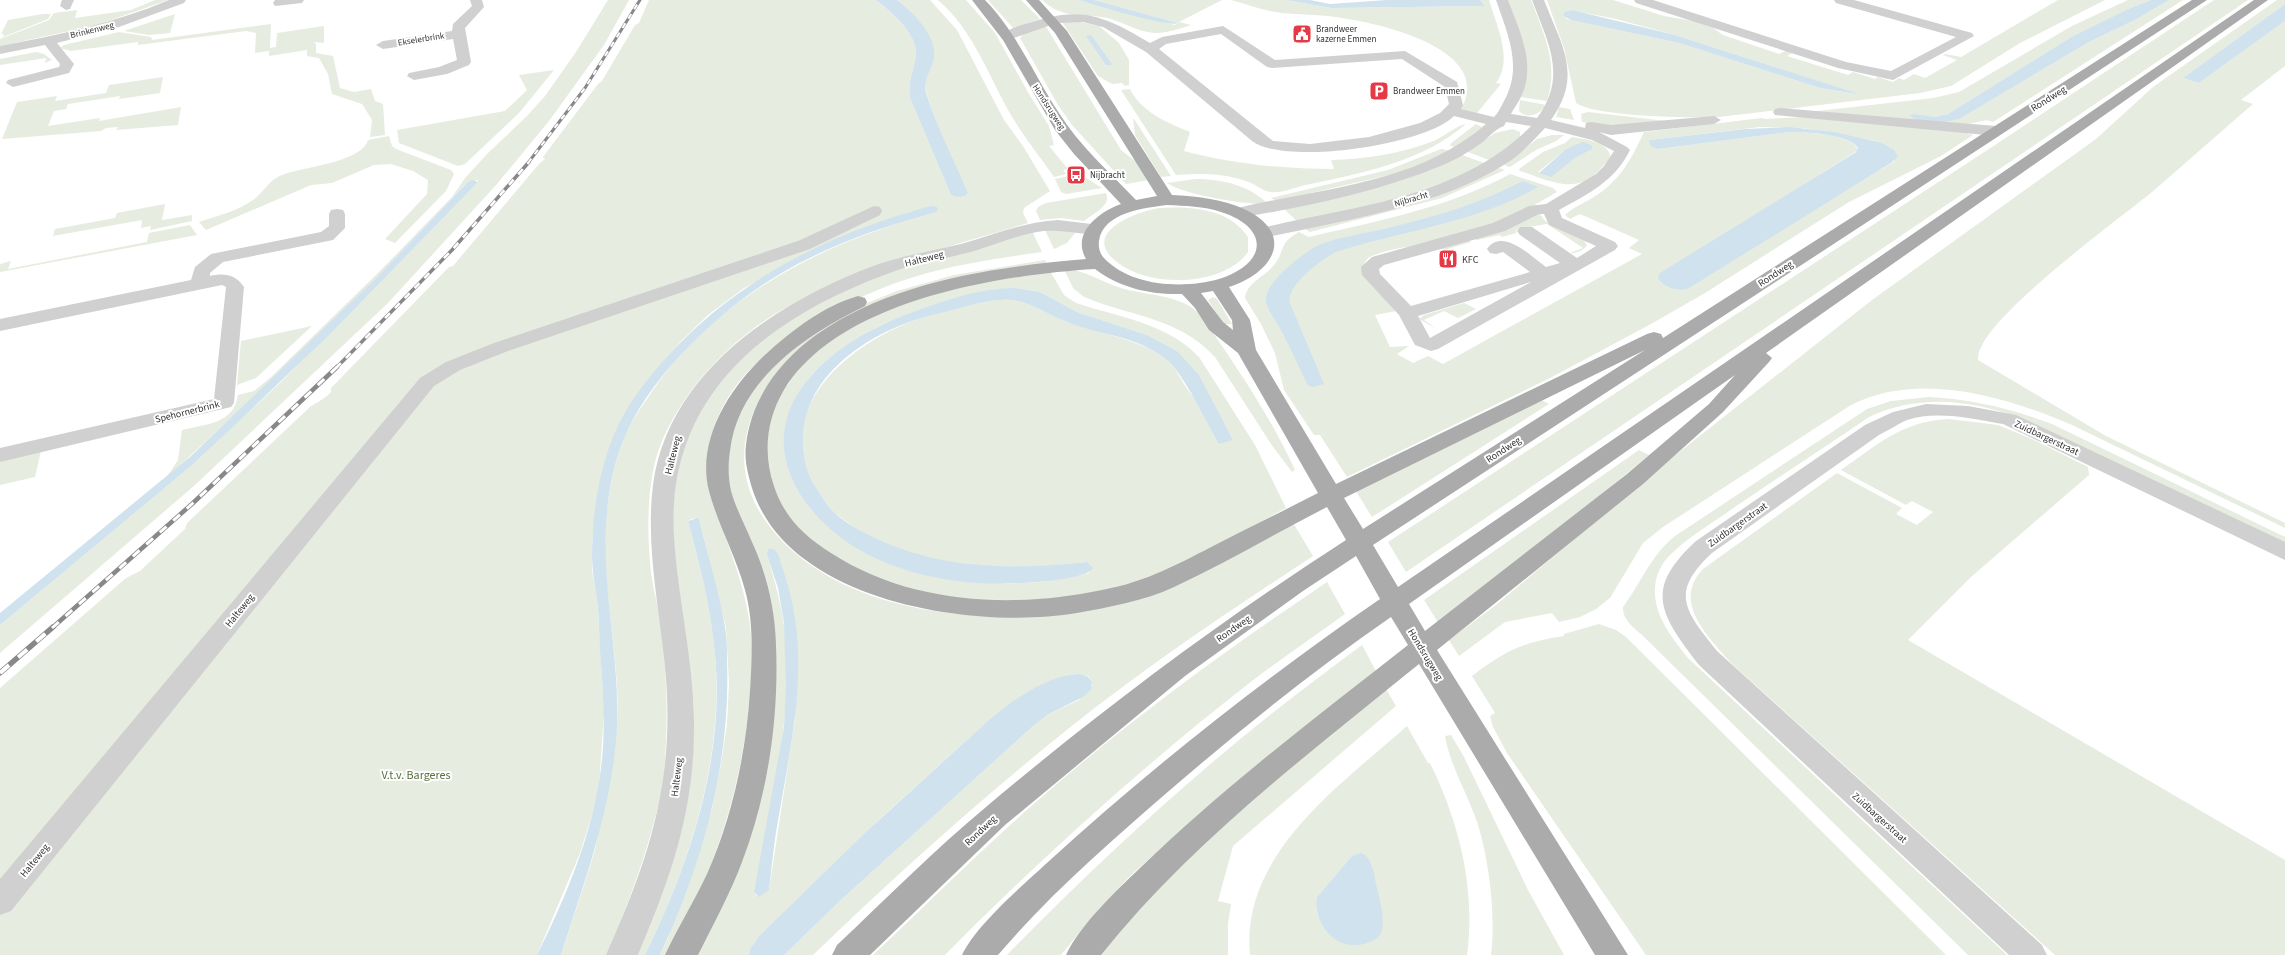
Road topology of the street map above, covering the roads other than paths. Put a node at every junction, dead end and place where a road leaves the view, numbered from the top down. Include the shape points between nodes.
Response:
1 (180, 0) edge
2 (298, 0) edge
3 (476, 0) edge
4 (978, 0) edge
5 (1032, 0) edge
6 (1502, 0) edge
7 (1538, 0) edge
8 (1640, 0) edge
9 (1840, 0) edge
10 (2201, 0) edge
11 (2262, 0) edge
12 (278, 3) dead end
13 (1051, 20) junction
14 (460, 34) junction
15 (1008, 36) junction
16 (48, 41) junction
17 (383, 45) dead end
18 (1151, 49) junction
19 (0, 50) edge
20 (414, 76) dead end
21 (13, 83) dead end
22 (1453, 111) junction
23 (1780, 112) dead end
24 (1502, 120) junction
25 (1714, 120) dead end
26 (1540, 124) junction
27 (1996, 131) junction
28 (1167, 200) junction
29 (1132, 206) junction
30 (1550, 208) junction
31 (874, 211) dead end
32 (1239, 213) junction
33 (337, 214) dead end
34 (1526, 230) dead end
35 (1263, 233) junction
36 (1094, 247) junction
37 (1496, 249) dead end
38 (1578, 263) junction
39 (1543, 273) junction
40 (200, 283) junction
41 (1218, 285) junction
42 (1187, 289) junction
43 (1725, 305) junction
44 (1407, 313) junction
45 (0, 324) edge
46 (1791, 326) junction
47 (1246, 350) junction
48 (0, 455) edge
49 (2285, 552) edge
50 (0, 901) edge
51 (622, 955) edge
52 (681, 955) edge
53 (848, 955) edge
54 (978, 955) edge
55 (1082, 955) edge
56 (1612, 955) edge
57 (2031, 955) edge

1 - 16 street, Brinkenweg via 157,11 113,25
2 - 12 street
3 - 14 street via 478,7 458,27
4 - 15 main road, Hondsrugweg
5 - 13 main road
6 - 24 street via 1518,50 1519,68 1518,89
7 - 26 street, Nijbracht via 1557,56 1561,82 1556,100
8 - 9 street via 1843,65 1893,76 1967,36
10 - 27 main road, Rondweg
11 - 46 main road
13 - 15 street via 1028,26
13 - 18 street via 1072,18 1107,24
13 - 28 main road
14 - 17 street, Ekselerbrink
14 - 20 street via 464,62 442,71
15 - 29 main road, Hondsrugweg via 1036,88 1062,128
16 - 19 street, Brinkenweg
16 - 21 street via 67,64 64,70
18 - 22 street via 1268,145 1305,149 1351,145 1424,127
18 - 22 street via 1162,41 1223,30 1272,64 1404,55 1452,85 1456,105
22 - 24 street
23 - 27 street
24 - 26 street
24 - 32 street via 1460,151 1404,176
25 - 26 street via 1611,130 1559,121
26 - 30 street via 1593,136 1622,150 1618,162 1607,174
26 - 35 street, Nijbracht via 1526,142 1496,164 1452,185 1400,202
27 - 43 main road, Rondweg
28 - 29 main road
28 - 32 main road via 1212,204
29 - 36 main road via 1103,220
30 - 38 street via 1555,221 1610,246
30 - 44 street via 1535,210 1499,227 1378,261 1370,267 1370,275
31 - 50 street, Halteweg via 804,245 501,347 437,374 420,390
32 - 35 main road via 1254,222
33 - 40 street via 337,228 327,236 217,258 201,271
34 - 38 street
35 - 41 main road via 1266,245 1263,257 1254,268 1238,278
36 - 42 main road via 1112,274 1134,283 1160,288
36 - 43 main road via 1056,266 965,281 916,294 850,322 823,338 802,356 781,378 768,401 758,427 754,451 758,477 768,503 783,526 822,560 861,581 920,599 996,610 1040,609 1089,602 1136,591 1162,582 1353,482 1503,409
36 - 51 street, Halteweg via 1057,224 1037,226 964,248 894,265 843,284 781,318 743,346 704,387 681,424 674,443 663,498 664,560 677,666 681,727 677,781 666,840 642,910
36 - 52 main road via 948,273 869,297 799,335 776,354 740,396 728,418 717,470 723,496 760,602 764,669 761,726 746,798 727,861
37 - 39 street via 1506,246
38 - 39 street
38 - 44 street via 1431,346 1422,341
39 - 44 street
40 - 45 street, Spehornerbrink
40 - 48 street, Spehornerbrink via 222,279 231,282 235,287 224,403
41 - 42 main road
41 - 47 main road, Hondsrugweg via 1241,320
42 - 47 main road, Hondsrugweg via 1216,326
43 - 53 main road, Rondweg via 1294,586 1176,669 995,816
46 - 54 main road via 1332,645 1145,795 1030,898
46 - 55 main road via 1716,408 1635,479 1340,712 1189,840 1122,906
47 - 56 main road, Hondsrugweg via 1455,703
49 - 57 street, Zuidbargerstraat via 2009,419 1968,412 1934,411 1900,416 1872,430 1704,547 1679,571 1672,588 1675,605 1685,627 1708,658

